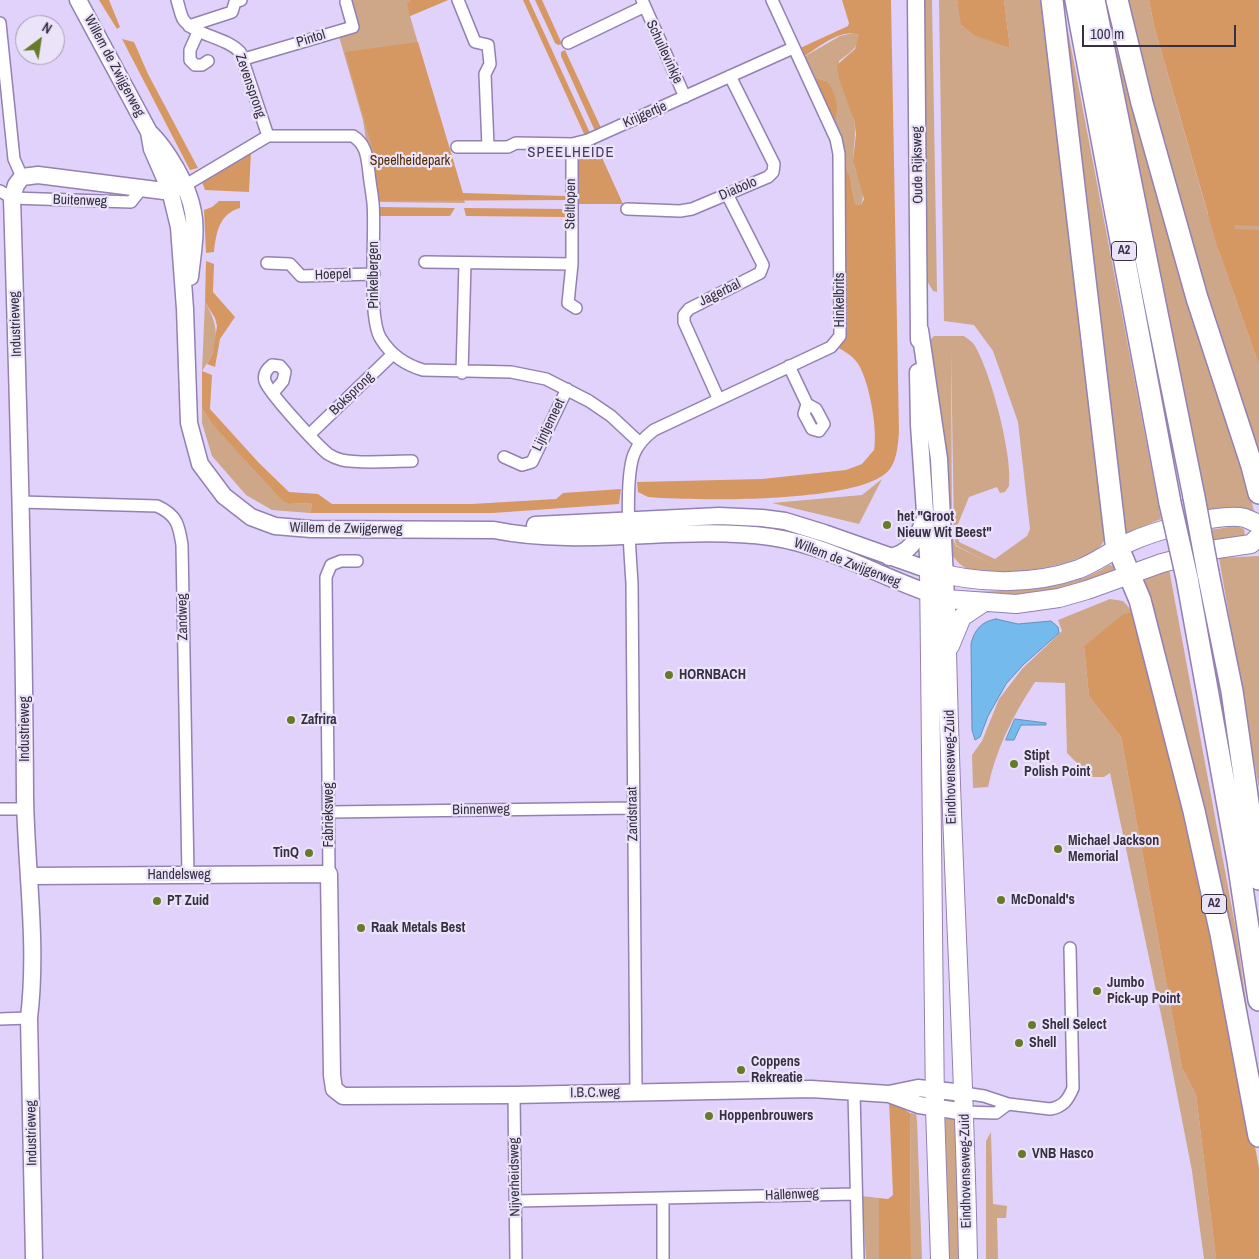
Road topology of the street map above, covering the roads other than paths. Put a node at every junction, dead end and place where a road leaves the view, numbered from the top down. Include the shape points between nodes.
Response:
1 (78, 0) edge
2 (177, 0) edge
3 (241, 0) edge
4 (458, 0) edge
5 (772, 0) edge
6 (916, 0) edge
7 (1052, 0) edge
8 (1076, 0) edge
9 (1094, 0) edge
10 (1117, 0) edge
11 (346, 2) dead end
12 (642, 3) edge
13 (0, 23) edge
14 (194, 28) junction
15 (568, 42) dead end
16 (793, 48) junction
17 (244, 59) junction
18 (208, 61) dead end
19 (2, 70) edge
20 (730, 76) junction
21 (685, 97) junction
22 (268, 136) junction
23 (572, 144) junction
24 (488, 146) junction
25 (457, 147) dead end
26 (22, 177) junction
27 (142, 188) junction
28 (177, 188) junction
29 (727, 194) junction
30 (6, 195) edge
31 (627, 209) dead end
32 (426, 262) dead end
33 (266, 263) dead end
34 (465, 263) junction
35 (572, 264) junction
36 (374, 274) junction
37 (576, 308) dead end
38 (920, 330) junction
39 (394, 354) junction
40 (790, 366) junction
41 (462, 373) junction
42 (566, 389) junction
43 (273, 393) dead end
44 (718, 398) junction
45 (807, 404) dead end
46 (310, 434) junction
47 (640, 443) junction
48 (504, 457) dead end
49 (412, 461) dead end
50 (1259, 494) edge
51 (21, 502) junction
52 (925, 519) junction
53 (1259, 524) edge
54 (630, 528) junction
55 (1259, 536) edge
56 (1117, 548) junction
57 (889, 557) junction
58 (357, 561) dead end
59 (928, 570) junction
60 (1130, 573) junction
61 (946, 575) junction
62 (938, 597) junction
63 (983, 603) junction
64 (947, 652) junction
65 (633, 808) junction
66 (0, 809) edge
67 (26, 809) junction
68 (330, 812) junction
69 (329, 874) junction
70 (188, 875) junction
71 (30, 876) junction
72 (1259, 879) edge
73 (1070, 948) dead end
74 (1259, 1000) edge
75 (30, 1018) junction
76 (0, 1019) edge
77 (935, 1089) junction
78 (336, 1092) joint
79 (636, 1092) junction
80 (854, 1092) junction
81 (964, 1093) junction
82 (889, 1094) junction
83 (514, 1095) junction
84 (1008, 1104) junction
85 (935, 1108) junction
86 (966, 1112) junction
87 (1259, 1136) edge
88 (856, 1194) junction
89 (663, 1199) junction
90 (515, 1201) junction
91 (34, 1259) edge
92 (516, 1259) edge
93 (664, 1259) edge
94 (858, 1259) edge
95 (940, 1259) edge
96 (968, 1259) edge

1 - 28 street, Willem de Zwijgerweg via 149,132 152,149
2 - 14 street via 182,18
3 - 14 street via 235,2 232,12
4 - 24 street via 475,42 488,45 490,64 485,74
5 - 16 street, Hinkelbrits
6 - 38 street, Oude Rijksweg
7 - 56 highway
8 - 74 highway, A2, bridge via 1187,578 1238,861
9 - 72 highway, A2, bridge via 1232,691
10 - 50 highway via 1142,103 1197,298
11 - 17 street, Pintol via 353,26
12 - 15 street, Schuilevinkje
12 - 21 street, Schuilevinkje
13 - 19 street
14 - 17 street, Zevensprong via 233,44
14 - 18 street via 190,60 194,65 202,66
16 - 20 street, Krijgertje
16 - 40 street, Hinkelbrits via 838,146 841,330 837,342 831,347
17 - 22 street, Zevensprong
19 - 26 street via 14,160
20 - 21 street, Krijgertje
20 - 29 street, Diabolo via 774,164 773,172 768,176
21 - 23 street, Krijgertje via 596,137
22 - 28 street
22 - 36 street, Pinkelbergen via 353,136 359,140 366,150 373,203
23 - 24 street, Krijgertje
23 - 35 street, Steltlopen
24 - 25 street, Krijgertje
26 - 27 street, Buitenweg via 38,175
26 - 30 street
27 - 28 street, Buitenweg via 164,191
27 - 30 street, Buitenweg via 131,202
28 - 54 street, Willem de Zwijgerweg via 189,423 200,464 212,483 238,508 264,522 286,528 494,530 511,534
29 - 31 street, Diabolo via 680,211
29 - 44 street, Jagerbal via 763,265 760,273 689,309 684,315 684,322
30 - 51 street, Industrieweg
32 - 34 street
33 - 36 street, Hoepel via 290,264 301,276
34 - 35 street
34 - 41 street
35 - 37 street, Steltlopen via 568,303
36 - 39 street, Pinkelbergen via 374,316 380,338
38 - 52 street, Oude Rijksweg via 919,426
38 - 61 street, Oude Rijksweg via 939,459
39 - 41 street, Pinkelbergen via 410,366 423,370
39 - 46 street, Boksprong
40 - 44 street, Hinkelbrits
40 - 45 street
41 - 42 street, Pinkelbergen via 527,374
42 - 47 street, Pinkelbergen via 611,416
42 - 48 street, Lijntjemeet via 532,462 522,465
43 - 46 street
44 - 47 street, Hinkelbrits via 654,430
46 - 49 street via 328,454 342,460
47 - 54 street, Hinkelbrits via 631,466
51 - 67 street, Industrieweg
51 - 70 street, Zandweg via 157,506 169,511 179,525
52 - 57 street via 911,548
52 - 59 street, Oude Rijksweg
53 - 56 main road via 1244,518 1210,520 1156,532
54 - 57 street, Willem de Zwijgerweg via 719,516 777,520
54 - 62 street, Willem de Zwijgerweg via 799,542
54 - 65 street, Zandstraat
55 - 60 main road via 1251,544 1217,549
56 - 60 highway
56 - 61 main road via 1080,569 1043,577 981,581
57 - 59 street, Willem de Zwijgerweg
58 - 68 street, Fabrieksweg via 331,565 326,577
59 - 61 main road
59 - 62 main road
60 - 63 main road via 1059,598 1016,604
60 - 87 highway, A2 via 1143,609 1194,811
61 - 62 street, Oude Rijksweg
62 - 63 main road
62 - 64 main road, Eindhovenseweg-Zuid
62 - 77 main road, Eindhovenseweg-Zuid via 928,634
63 - 64 main road via 962,617
64 - 81 main road, Eindhovenseweg-Zuid
65 - 68 street, Binnenweg
65 - 79 street, Zandstraat
66 - 67 street
67 - 71 street, Industrieweg
68 - 69 street, Fabrieksweg
69 - 70 street, Handelsweg
69 - 78 street, Fabrieksweg via 332,1076
70 - 71 street, Handelsweg
71 - 75 street, Industrieweg via 34,952
73 - 84 street via 1073,1088 1070,1097 1062,1105 1050,1109
75 - 76 street
75 - 91 street, Industrieweg
77 - 81 street, I.B.C.weg
77 - 82 street, I.B.C.weg via 918,1088
77 - 85 main road, Eindhovenseweg-Zuid
78 - 83 street, I.B.C.weg via 349,1096
79 - 80 street, I.B.C.weg via 811,1089
79 - 83 street, I.B.C.weg
80 - 82 street, I.B.C.weg
80 - 88 street
81 - 84 street
81 - 86 main road, Eindhovenseweg-Zuid
82 - 85 street, I.B.C.weg
83 - 90 street, Nijverheidsweg
84 - 86 street via 996,1113
85 - 86 street, I.B.C.weg
85 - 95 main road, Eindhovenseweg-Zuid
86 - 96 main road, Eindhovenseweg-Zuid
88 - 89 street, Hallenweg
88 - 94 street
89 - 90 street, Hallenweg
89 - 93 street
90 - 92 street, Nijverheidsweg

